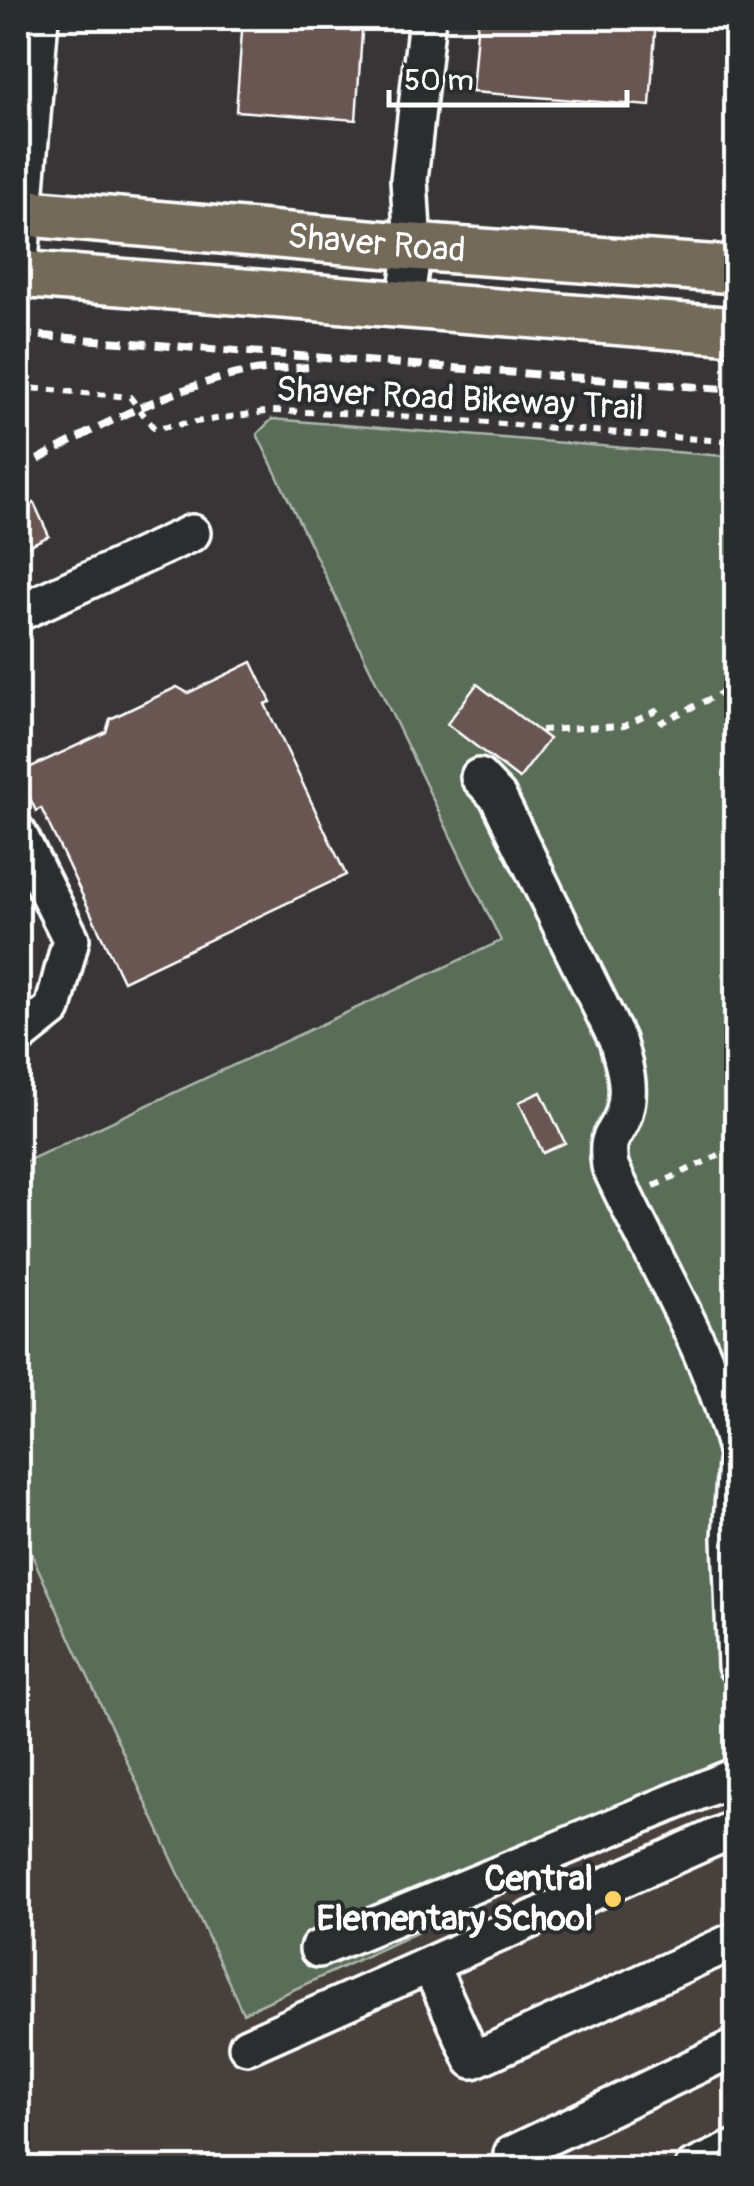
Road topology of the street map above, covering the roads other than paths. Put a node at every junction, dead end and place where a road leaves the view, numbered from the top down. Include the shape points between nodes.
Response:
1 (40, 18) edge
2 (428, 18) edge
3 (21, 212) edge
4 (413, 247) junction
5 (736, 270) edge
6 (18, 274) edge
7 (405, 304) junction
8 (736, 331) edge
9 (192, 533) dead end
10 (18, 613) edge
11 (478, 778) dead end
12 (18, 833) edge
13 (18, 1037) edge
14 (736, 1451) edge
15 (736, 1463) edge
16 (736, 1666) edge
17 (736, 1776) edge
18 (736, 1828) edge
19 (736, 1940) edge
20 (318, 1950) dead end
21 (430, 1964) junction
22 (248, 2046) dead end
23 (736, 2047) edge
24 (736, 2148) edge
25 (518, 2168) edge
26 (693, 2168) edge

1 - 3 street
2 - 4 street via 409,180
3 - 4 main road, Shaver Road
3 - 6 street
4 - 5 main road, Shaver Road
4 - 7 street
6 - 7 main road, Shaver Road
7 - 8 main road, Shaver Road
9 - 10 street
11 - 14 street via 498,797 617,1040 628,1082 624,1115 607,1143 610,1166 709,1367
12 - 13 street via 71,939 53,1010
15 - 16 street
17 - 20 street
18 - 21 street
19 - 21 street via 473,2060
21 - 22 street
23 - 25 street via 512,2154
24 - 26 street

